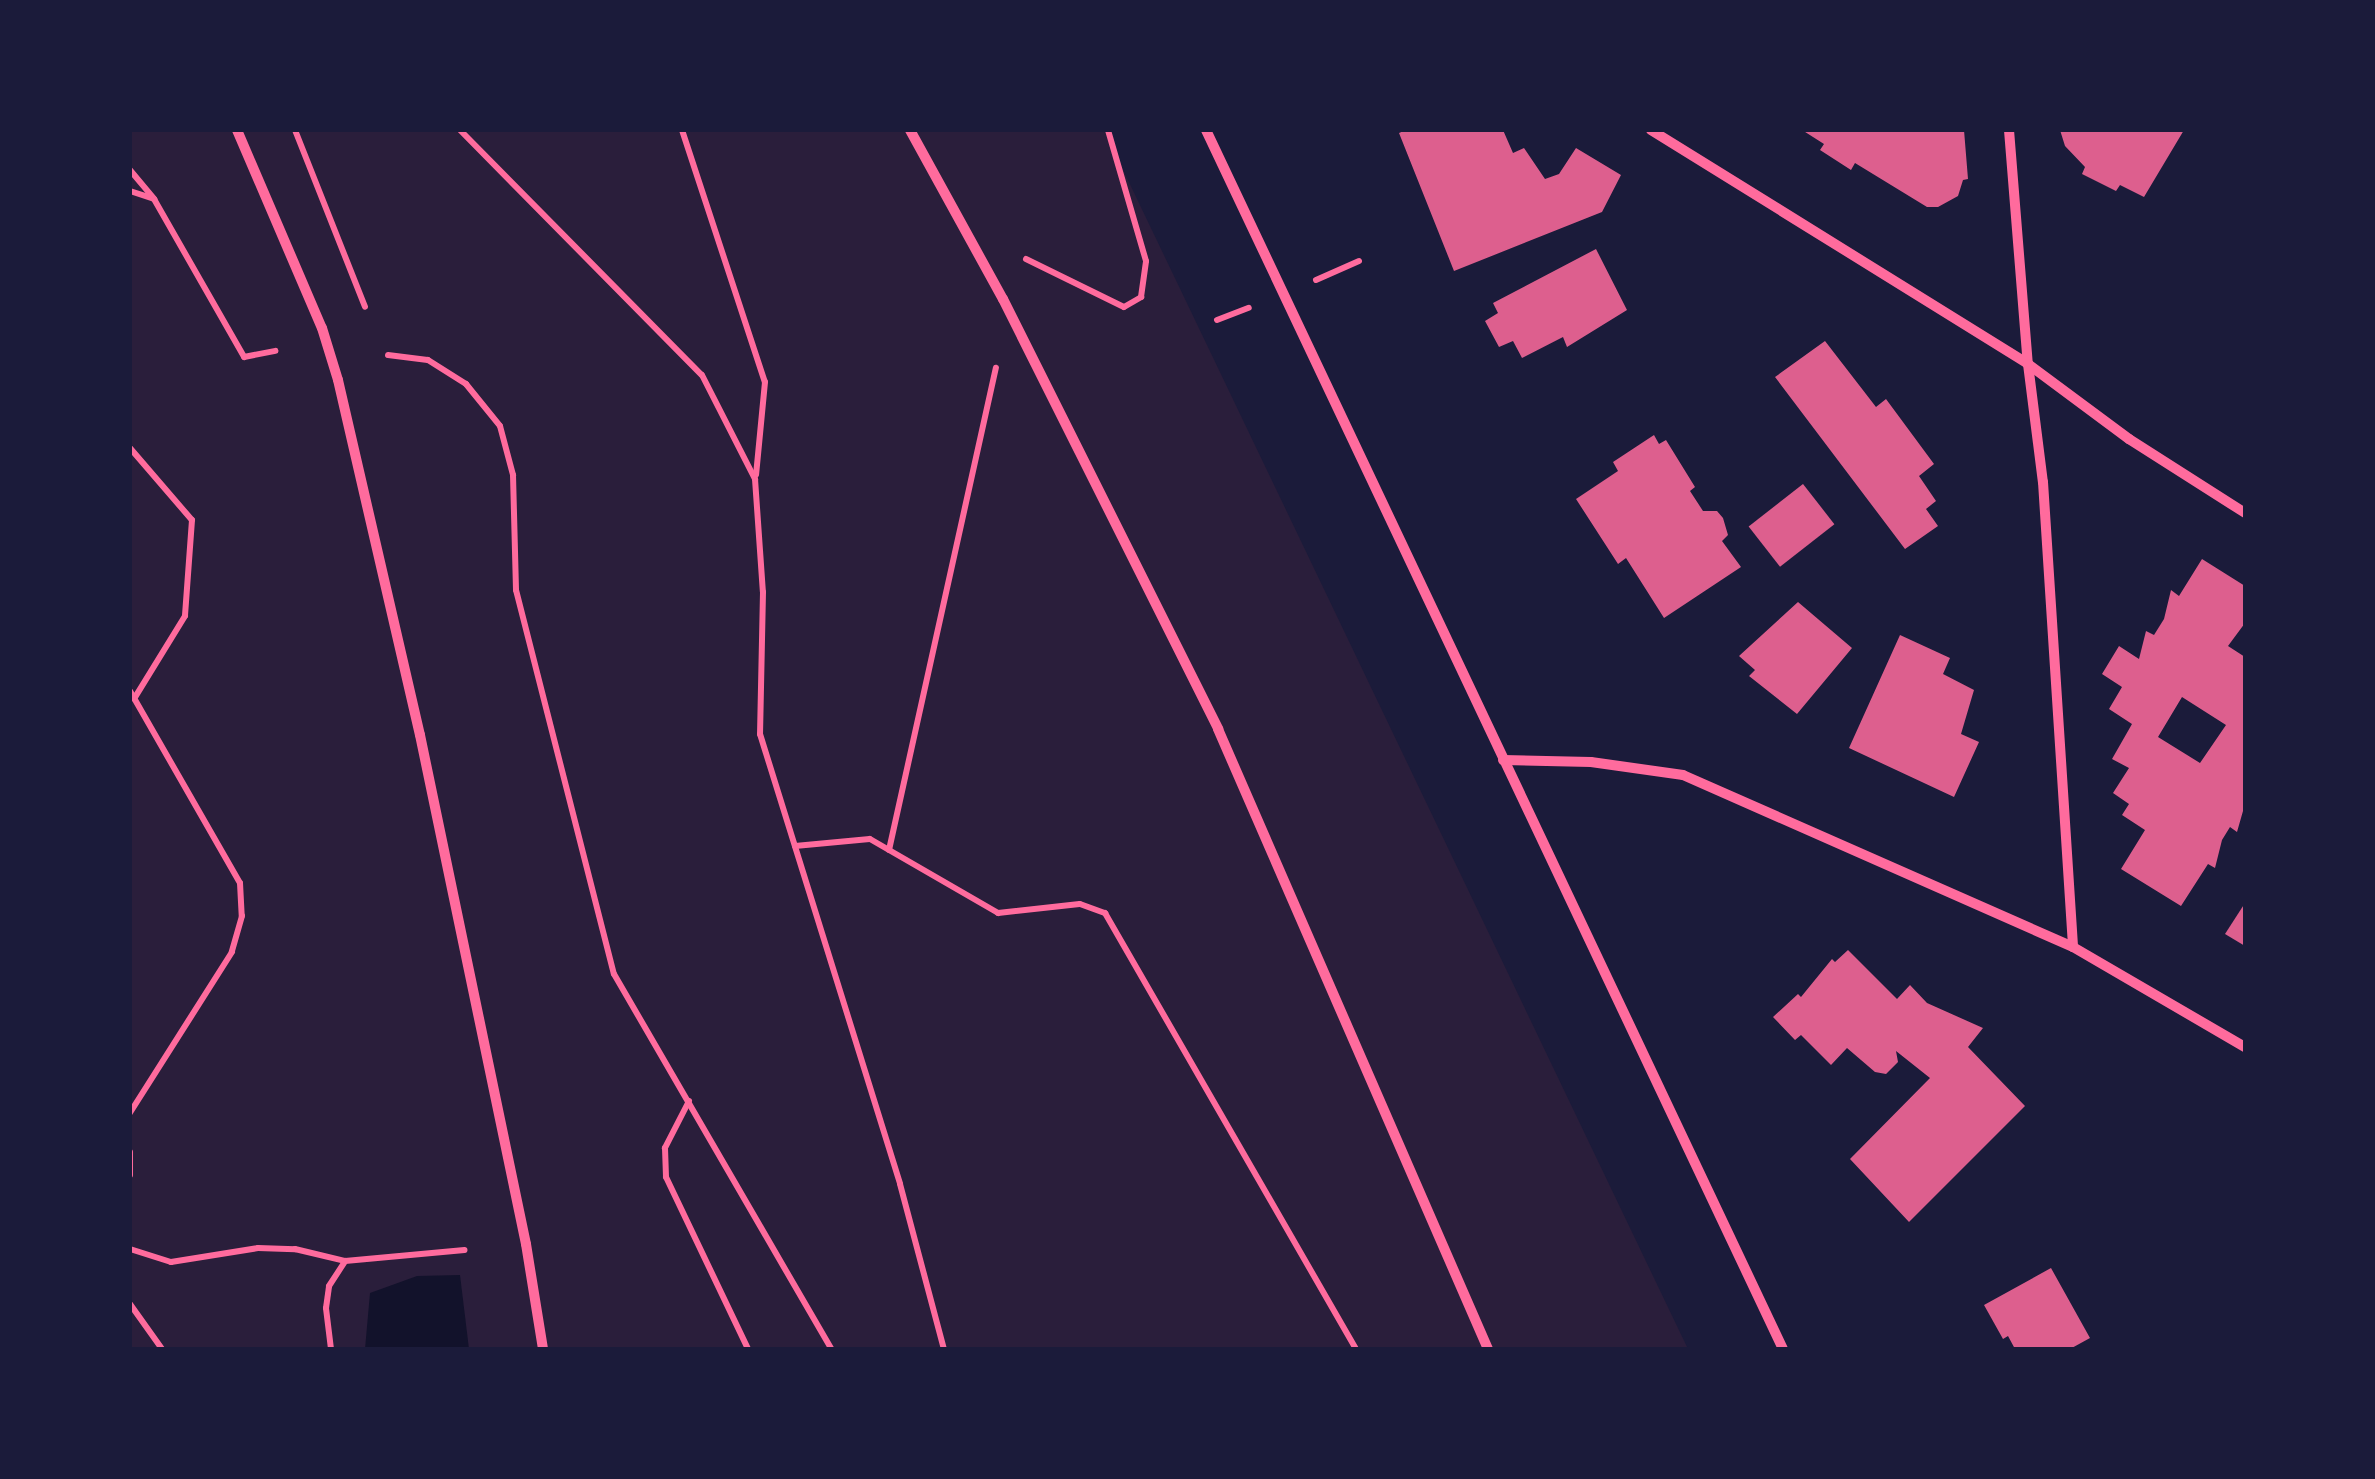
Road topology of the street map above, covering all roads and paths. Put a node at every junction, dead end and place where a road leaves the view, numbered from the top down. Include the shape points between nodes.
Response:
1 (237, 130) edge
2 (295, 130) edge
3 (460, 130) edge
4 (682, 130) edge
5 (910, 130) edge
6 (1108, 130) edge
7 (1206, 130) edge
8 (1651, 130) edge
9 (2010, 130) edge
10 (130, 170) edge
11 (130, 191) edge
12 (154, 199) junction
13 (980, 258) junction
14 (365, 307) dead end
15 (1009, 310) junction
16 (274, 351) dead end
17 (388, 355) dead end
18 (2028, 364) junction
19 (130, 448) edge
20 (755, 479) junction
21 (2245, 513) edge
22 (130, 691) edge
23 (134, 700) junction
24 (1503, 760) junction
25 (794, 846) junction
26 (889, 850) junction
27 (2072, 947) junction
28 (2245, 1047) edge
29 (689, 1101) junction
30 (130, 1114) edge
31 (130, 1152) edge
32 (130, 1175) edge
33 (130, 1249) edge
34 (464, 1250) dead end
35 (345, 1261) junction
36 (130, 1304) edge
37 (162, 1349) edge
38 (331, 1349) edge
39 (543, 1349) edge
40 (748, 1349) edge
41 (832, 1349) edge
42 (944, 1349) edge
43 (1356, 1349) edge
44 (1488, 1349) edge
45 (1783, 1349) edge

1 - 39 street via 338,380 420,735
2 - 14 path
3 - 20 path via 702,376
4 - 20 path via 765,382
5 - 13 street
6 - 13 path via 1146,261 1140,297 1124,307 1019,256
7 - 24 street
8 - 18 street
9 - 18 street
10 - 12 path
11 - 12 path
12 - 16 path via 244,358
13 - 15 street
15 - 26 path
15 - 44 street via 1218,728
17 - 29 path via 428,360 466,384 500,426 513,476 516,590 614,974
18 - 21 street via 2129,440
18 - 27 street via 2044,482
19 - 23 path via 192,520 185,616
20 - 25 path via 764,592 760,734
22 - 23 path
23 - 30 path via 240,883 242,916 232,952
24 - 27 street via 1591,762 1683,775
24 - 45 street
25 - 26 path via 870,839
25 - 42 path
26 - 43 path via 998,913 1080,904 1105,914
27 - 28 street
29 - 40 path via 665,1148 666,1178
29 - 41 path
31 - 32 path
33 - 35 path via 171,1262 258,1248
34 - 35 path
35 - 38 path via 329,1286
36 - 37 path

